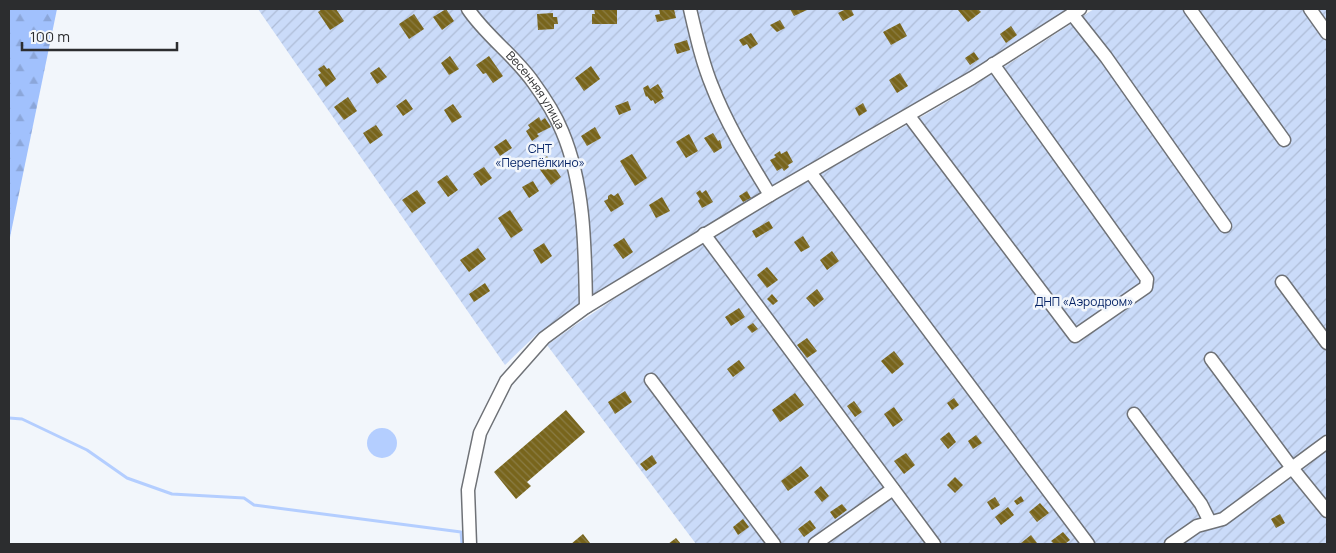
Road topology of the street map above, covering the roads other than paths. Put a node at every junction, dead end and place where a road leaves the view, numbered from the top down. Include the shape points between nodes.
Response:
1 (468, 9) edge
2 (690, 9) edge
3 (1190, 9) edge
4 (1310, 9) edge
5 (1076, 11) edge
6 (1327, 33) edge
7 (993, 64) junction
8 (909, 116) junction
9 (1284, 140) dead end
10 (810, 172) junction
11 (770, 195) junction
12 (1226, 226) dead end
13 (704, 234) junction
14 (1282, 282) dead end
15 (586, 307) junction
16 (1327, 343) edge
17 (1211, 359) dead end
18 (651, 380) dead end
19 (1134, 414) dead end
20 (1327, 442) edge
21 (1292, 468) junction
22 (893, 489) junction
23 (1327, 511) edge
24 (1210, 522) junction
25 (470, 544) edge
26 (774, 544) edge
27 (815, 544) edge
28 (934, 544) edge
29 (1088, 544) edge
30 (1171, 544) edge

1 - 15 street, Весенняя улица via 533,81 562,132 582,216
2 - 11 street via 712,86 739,144
3 - 9 street
4 - 6 street
5 - 7 street
5 - 12 street
7 - 8 street
7 - 8 street via 1147,279 1146,287 1075,336
8 - 10 street
10 - 11 street
10 - 29 street
11 - 13 street
13 - 15 street
13 - 22 street
14 - 16 street
15 - 25 street via 544,338 506,381 480,433 468,490
17 - 21 street
18 - 26 street
19 - 24 street via 1201,504
20 - 21 street
21 - 23 street
21 - 24 street via 1224,519
22 - 27 street
22 - 28 street
24 - 30 street via 1197,526

